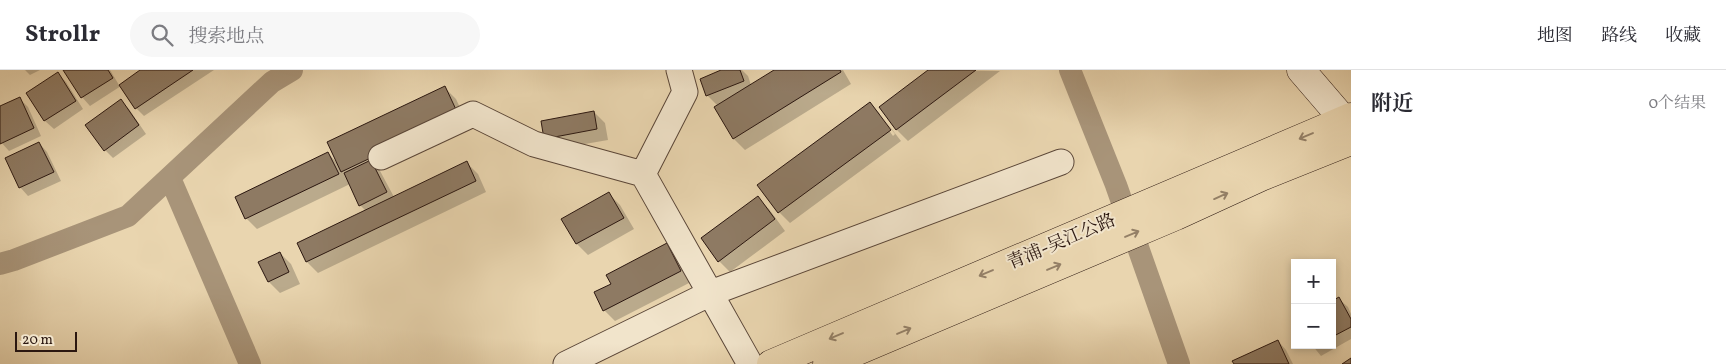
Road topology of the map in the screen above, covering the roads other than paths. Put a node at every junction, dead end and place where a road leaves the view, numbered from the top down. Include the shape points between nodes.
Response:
1 (1301, 70) edge
2 (679, 73) edge
3 (1349, 125) edge
4 (382, 157) dead end
5 (1061, 162) dead end
6 (643, 174) junction
7 (1083, 243) junction
8 (711, 293) junction
9 (566, 364) edge
10 (750, 364) edge
11 (771, 364) edge
12 (827, 364) edge

1 - 3 main road
2 - 6 street via 685,92
3 - 7 main road, 青浦-吴江公路
4 - 6 street via 473,114 534,144
5 - 8 street
6 - 8 street
7 -> 11 main road, 青浦-吴江公路
12 -> 7 main road, 青浦-吴江公路
8 - 9 street
8 - 10 street

